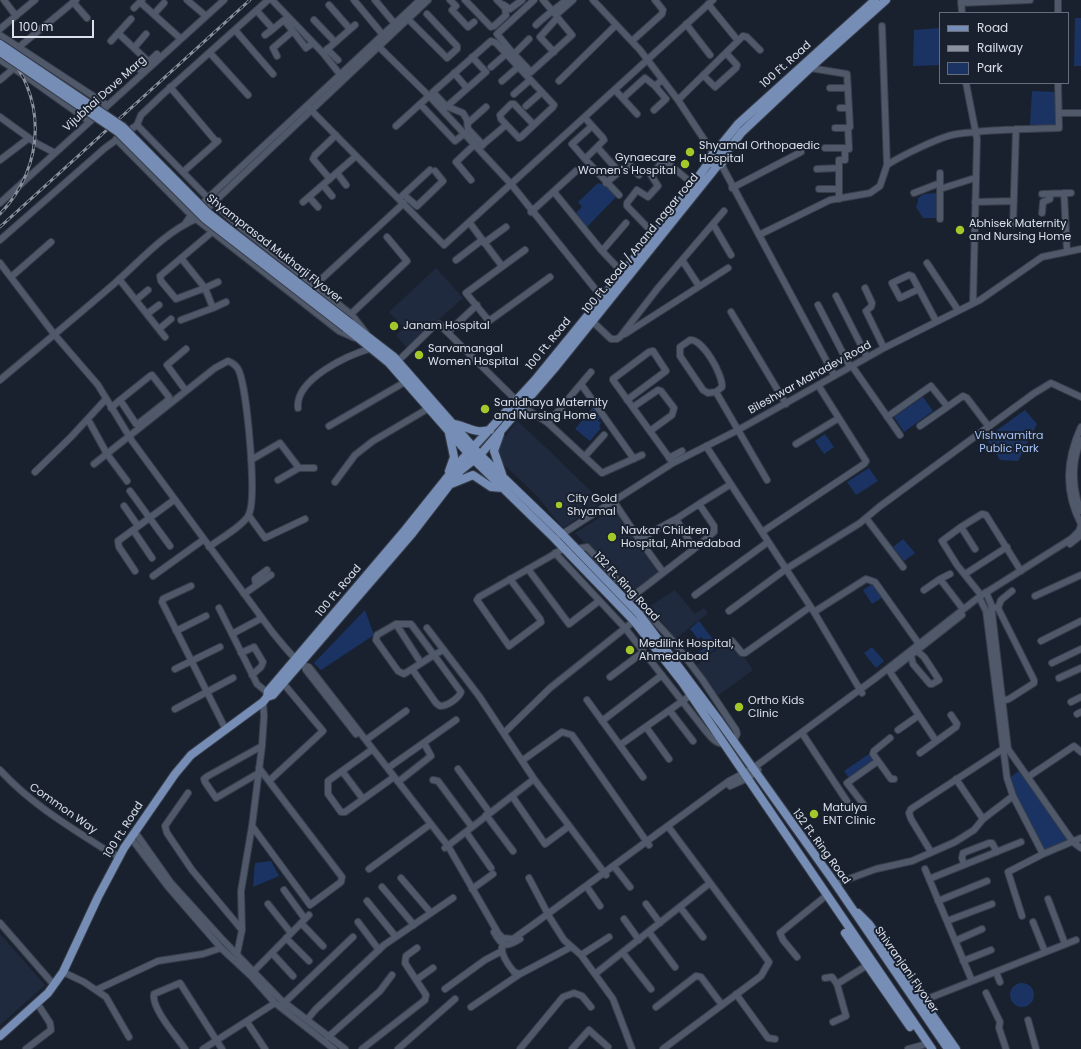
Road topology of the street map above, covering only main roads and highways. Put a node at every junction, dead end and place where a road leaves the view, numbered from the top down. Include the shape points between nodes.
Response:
1 (875, 0) edge
2 (886, 0) edge
3 (0, 44) edge
4 (0, 52) edge
5 (717, 158) junction
6 (604, 300) junction
7 (349, 322) junction
8 (366, 338) junction
9 (519, 403) junction
10 (451, 428) junction
11 (490, 430) junction
12 (500, 431) junction
13 (471, 451) junction
14 (477, 457) junction
15 (448, 476) junction
16 (504, 478) junction
17 (450, 485) junction
18 (503, 488) junction
19 (301, 663) junction
20 (266, 697) junction
21 (729, 743) junction
22 (750, 773) junction
23 (847, 902) junction
24 (836, 908) junction
25 (0, 1036) edge
26 (924, 1047) edge
27 (932, 1049) edge
28 (948, 1049) edge
29 (956, 1049) edge

1 - 5 main road, 100 Ft. Road via 738,124
2 - 5 main road, 100 Ft. Road / Anand nagar road via 810,68
3 - 7 main road, Shyamprasad Mukharji Flyover, bridge via 123,127 208,213
4 - 7 main road, Shyamprasad Mukharji Flyover, bridge via 118,132 204,218
5 - 6 main road, 100 Ft. Road via 622,272
5 - 6 main road, 100 Ft. Road / Anand nagar road via 681,213
6 - 9 main road, 100 Ft. Road
6 - 9 main road, 100 Ft. Road / Anand nagar road via 592,321
7 - 8 main road, Shyamprasad Mukharji Flyover
8 - 10 main road, 132 Ft. Ring Road via 372,348 389,363 428,408
8 - 10 main road, 132 Ft. Ring Road via 398,361
9 - 11 main road, 100 Ft. Road
9 - 12 main road, 100 Ft. Road / Anand nagar road
10 - 11 main road via 464,426 475,432
10 - 13 main road, 132 Ft. Ring Road
10 - 15 main road via 454,460 449,467
11 - 13 main road, 100 Ft. Road
12 - 14 main road, 100 Ft. Road / Anand nagar road
12 - 16 main road via 494,456
13 - 14 main road, 132 Ft. Ring Road
13 - 15 main road, 100 Ft. Road
14 - 16 main road, 132 Ft. Ring Road
14 - 17 main road, 100 Ft. Road / Anand nagar road via 461,470
14 - 18 main road, 132 Ft. Ring Road
15 - 19 main road, 100 Ft. Road
16 - 21 main road, 132 Ft. Ring Road via 629,599
17 - 18 main road via 473,476 491,487
17 - 19 main road, 100 Ft. Road / Anand nagar road
18 - 21 main road, 132 Ft. Ring Road via 634,621
19 - 20 main road, 100 Ft. Road
19 - 20 main road, 100 Ft. Road / Anand nagar road via 273,695
20 - 25 main road, 100 Ft. Road via 191,755 175,774 120,857 63,972 54,985
21 - 22 main road, 132 Ft. Ring Road
22 - 23 main road, 132 Ft. Ring Road
22 - 24 main road, 132 Ft. Ring Road
23 - 28 main road, Shivranjani Flyover
23 - 29 main road via 869,924
24 - 26 main road via 845,933
24 - 27 main road

